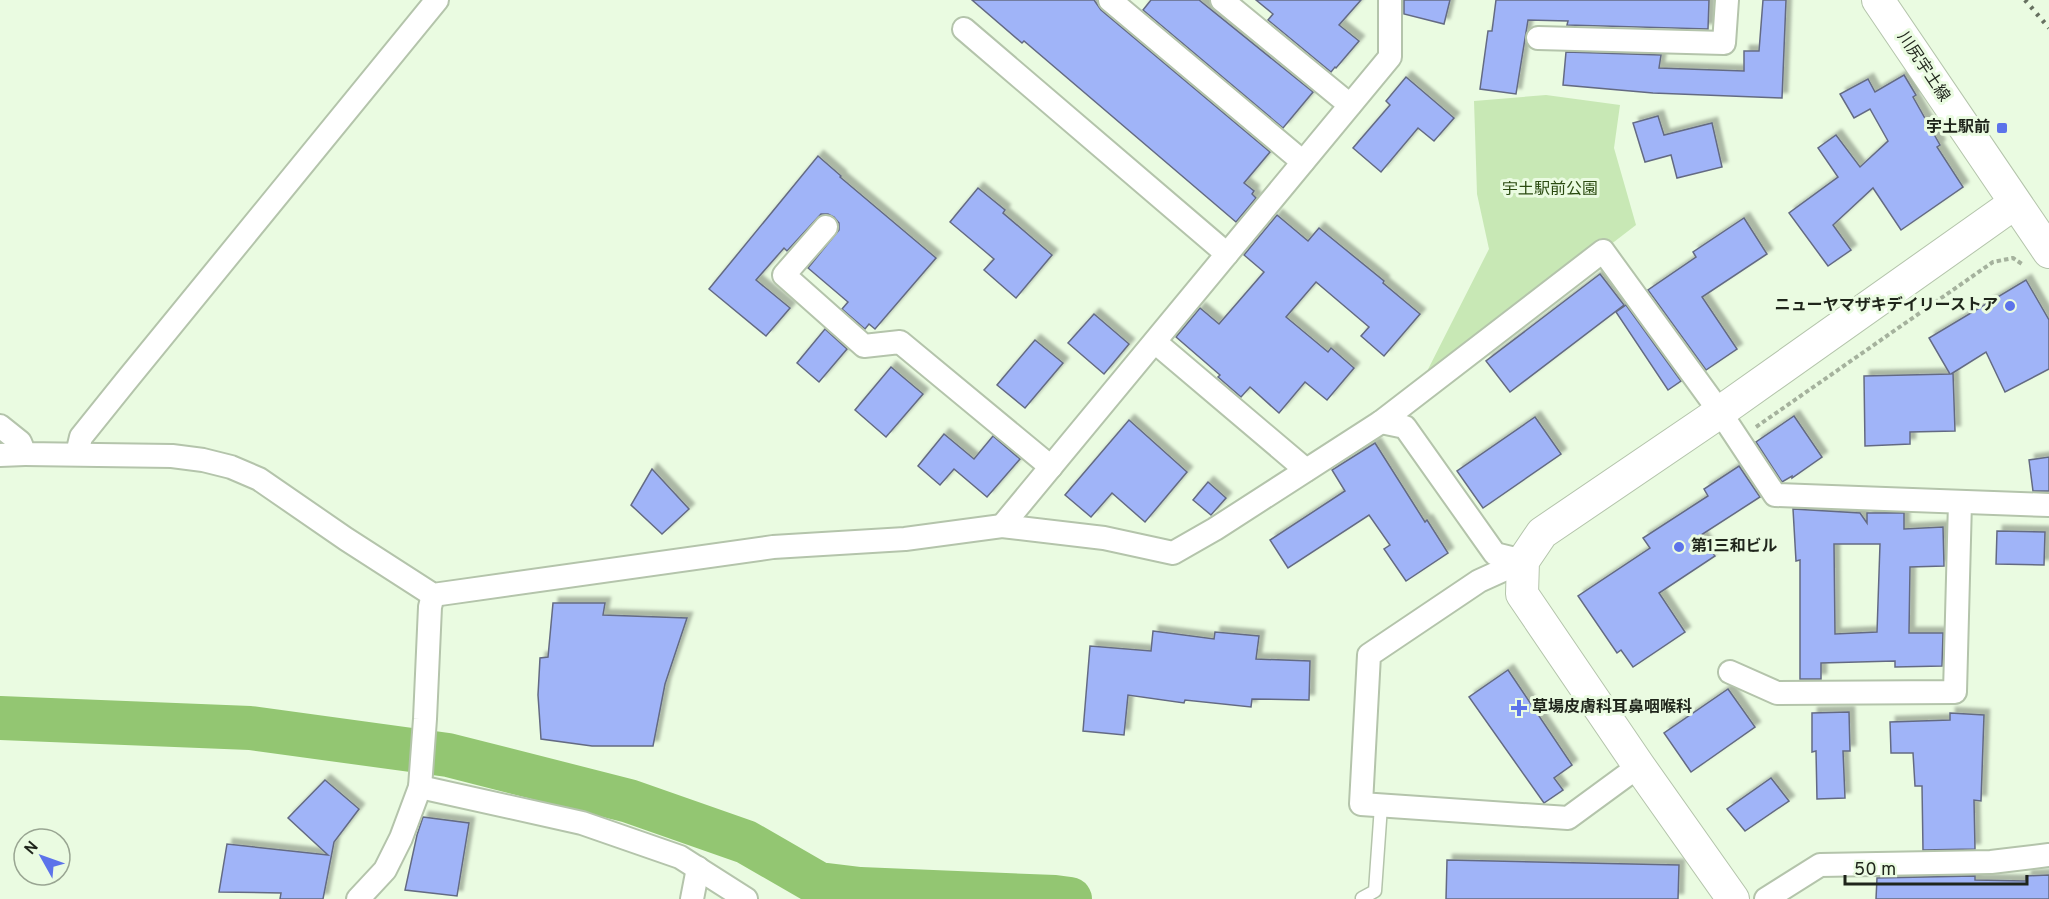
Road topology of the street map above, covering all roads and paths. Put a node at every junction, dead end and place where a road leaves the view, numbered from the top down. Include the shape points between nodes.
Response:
1 (437, 0) edge
2 (1110, 0) edge
3 (1222, 0) edge
4 (1390, 0) edge
5 (1727, 0) edge
6 (1878, 0) edge
7 (964, 29) dead end
8 (1538, 38) dead end
9 (1350, 105) junction
10 (1303, 162) junction
11 (2015, 203) junction
12 (826, 227) dead end
13 (1227, 254) junction
14 (2040, 261) edge
15 (1155, 342) junction
16 (1720, 412) junction
17 (1381, 422) junction
18 (0, 426) edge
19 (1738, 439) junction
20 (25, 454) junction
21 (77, 454) junction
22 (0, 455) edge
23 (1051, 467) junction
24 (1306, 470) junction
25 (1960, 502) junction
26 (2049, 505) edge
27 (1002, 526) junction
28 (1523, 561) junction
29 (433, 595) junction
30 (1730, 672) dead end
31 (1639, 766) junction
32 (420, 780) junction
33 (1381, 806) junction
34 (2049, 855) edge
35 (698, 868) junction
36 (1362, 898) edge
37 (358, 899) edge
38 (692, 899) edge
39 (746, 899) edge
40 (1733, 899) edge
41 (1766, 899) edge

1 - 21 street via 81,437
2 - 10 street
3 - 9 street
4 - 9 street via 1390,57
5 - 8 street via 1724,44
6 - 11 street, 川尻宇土線
7 - 13 street
9 - 10 street
10 - 13 street
11 - 14 street, 川尻宇土線
11 - 16 street
12 - 23 street via 784,275 864,346 900,342
13 - 15 street
14 - 19 path via 2013,258 1993,262
15 - 23 street
15 - 24 street
16 - 17 street via 1603,251
16 - 19 street
16 - 28 street via 1542,533
17 - 24 street
17 - 28 street via 1405,427 1495,554
18 - 20 street via 20,442
19 - 25 street via 1775,495
20 - 21 street
20 - 22 street
21 - 29 street via 172,456 231,467 260,479
23 - 27 street
24 - 27 street via 1173,552 1104,538
25 - 26 street
25 - 30 street via 1955,692 1777,693
27 - 29 street via 905,539 773,547
28 - 31 street via 1522,594
28 - 33 street via 1479,580 1369,655 1361,804
29 - 32 street
31 - 33 street via 1568,818
31 - 40 street
32 - 35 street via 432,791 582,823 680,857
32 - 37 street via 401,838 385,870
33 - 36 lane via 1375,891
34 - 41 street via 1991,862 1820,865
35 - 38 street
35 - 39 street

